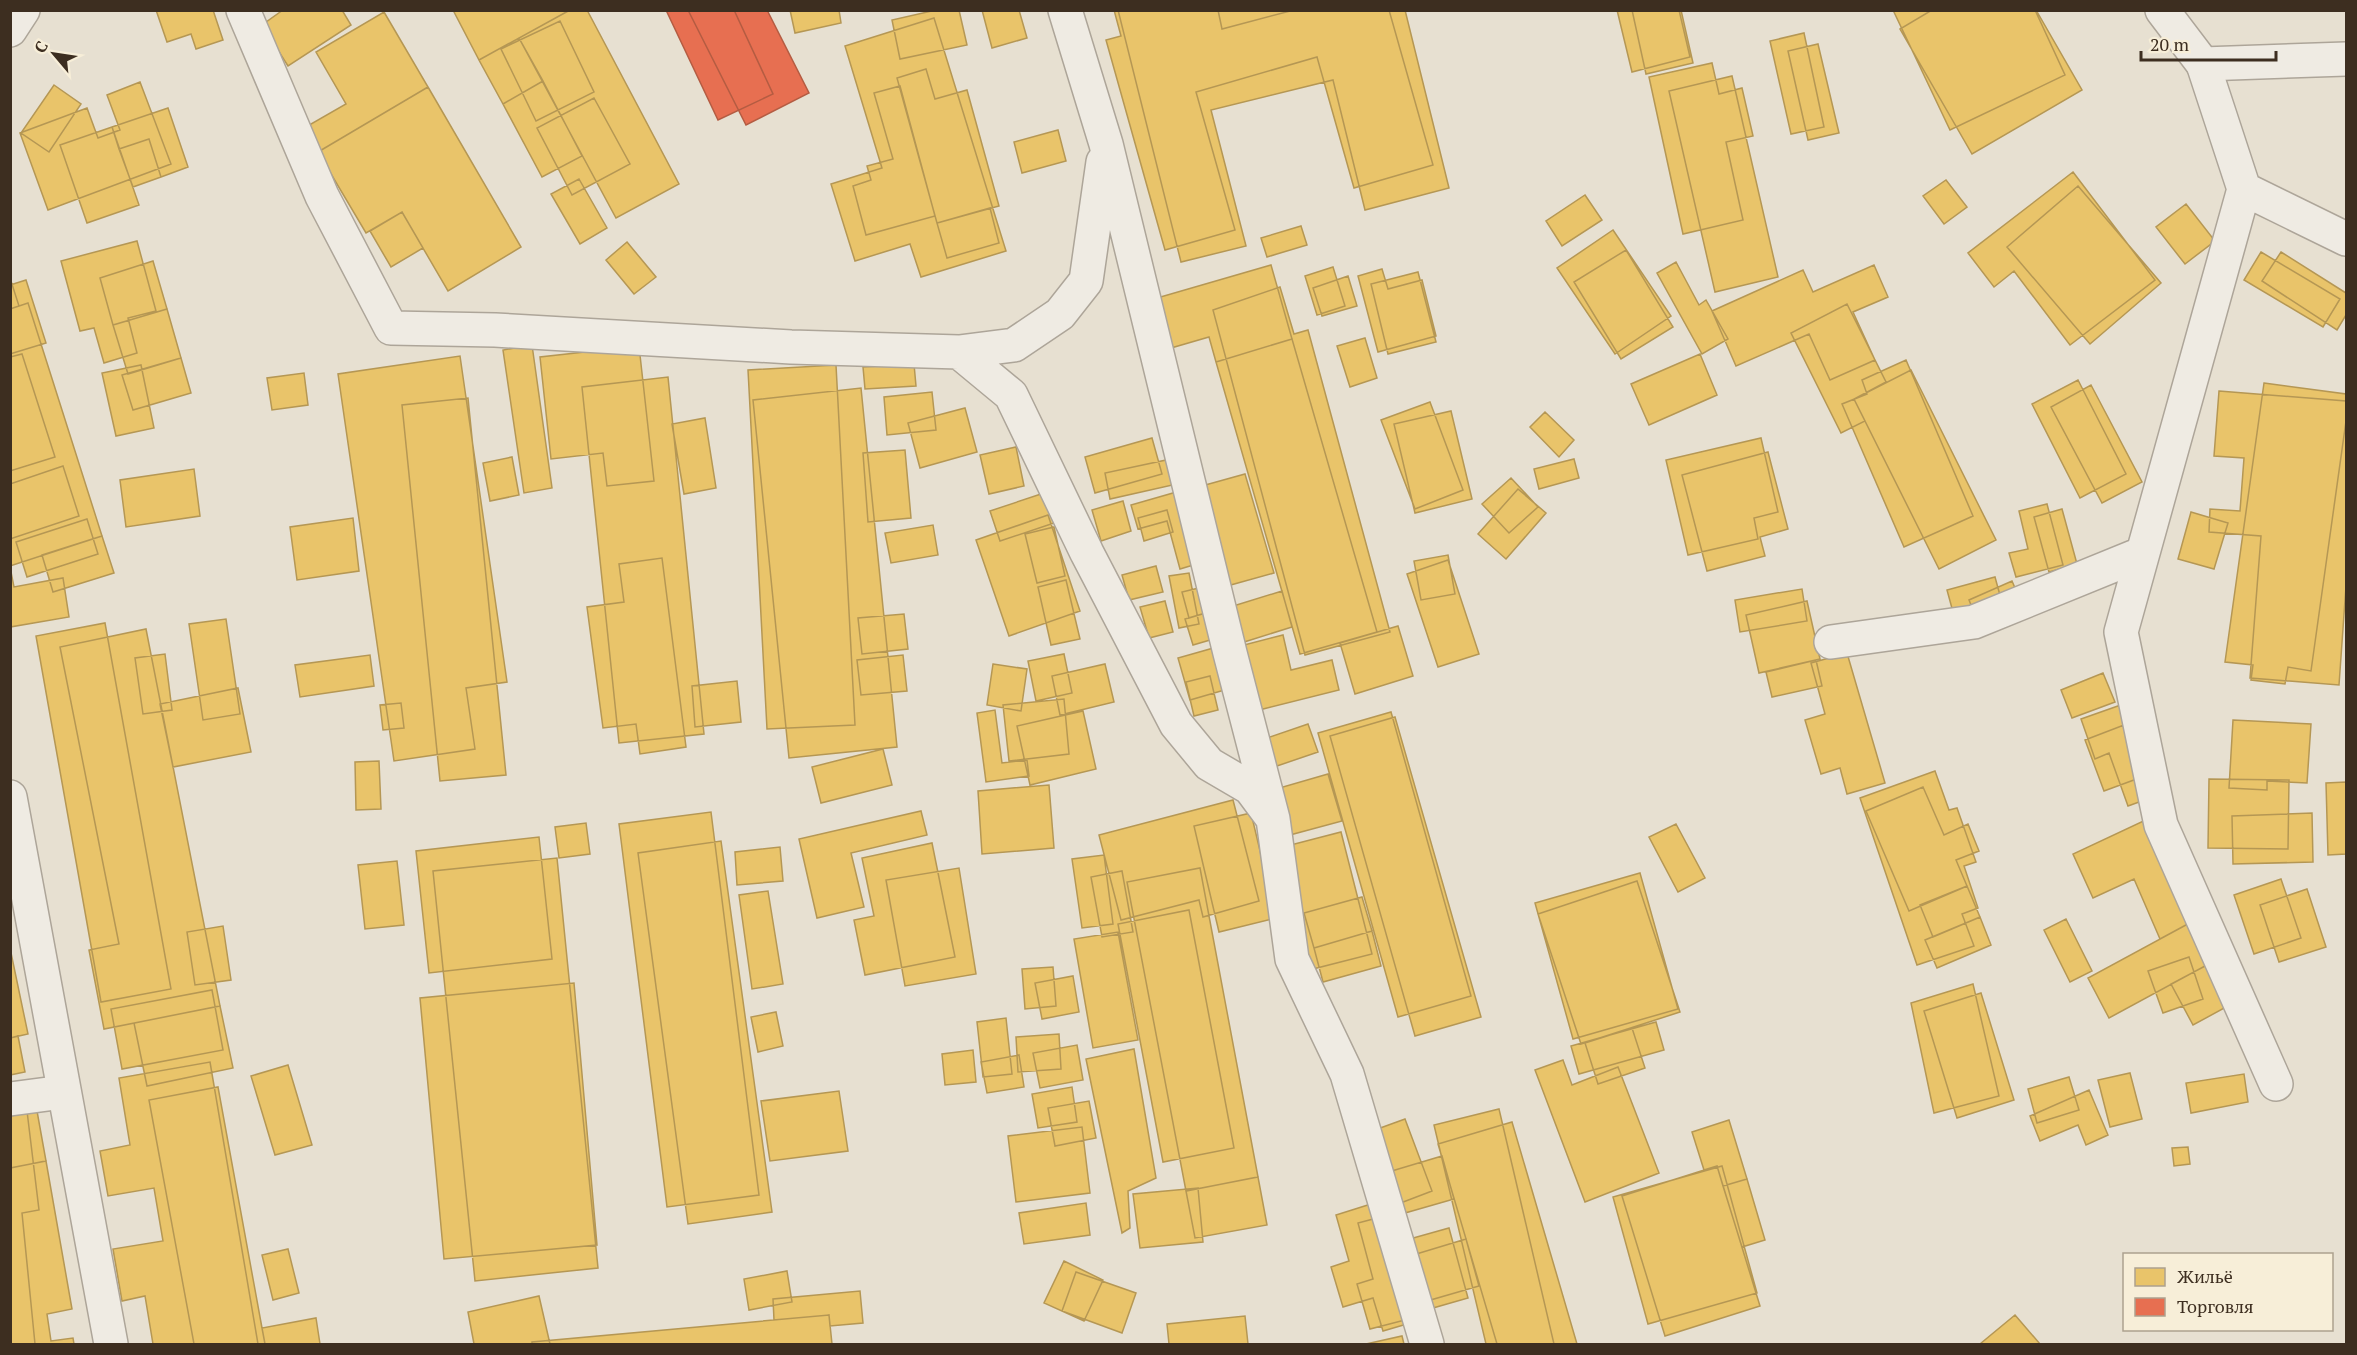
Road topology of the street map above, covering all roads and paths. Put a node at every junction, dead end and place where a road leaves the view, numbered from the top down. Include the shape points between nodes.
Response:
1 (23, 10) edge
2 (243, 10) edge
3 (1065, 10) edge
4 (2162, 10) edge
5 (10, 30) edge
6 (2346, 59) edge
7 (2203, 64) junction
8 (1106, 144) junction
9 (2244, 189) junction
10 (2346, 238) edge
11 (958, 352) junction
12 (2141, 554) junction
13 (1831, 642) dead end
14 (10, 797) edge
15 (1273, 819) junction
16 (2276, 1084) dead end
17 (63, 1092) junction
18 (10, 1099) edge
19 (111, 1344) edge
20 (1427, 1344) edge

1 - 5 street
2 - 11 street via 322,196 391,328
3 - 8 street
4 - 7 street
6 - 7 street
7 - 9 street
8 - 11 street via 1086,281 1060,314 1014,345
8 - 15 street
9 - 10 street
9 - 12 street
11 - 15 street via 1011,395 1176,724 1209,764 1250,788
12 - 13 street via 1974,622
12 - 16 street via 2121,632 2161,825
14 - 17 street
15 - 20 street via 1292,958 1347,1074
17 - 18 street
17 - 19 street

